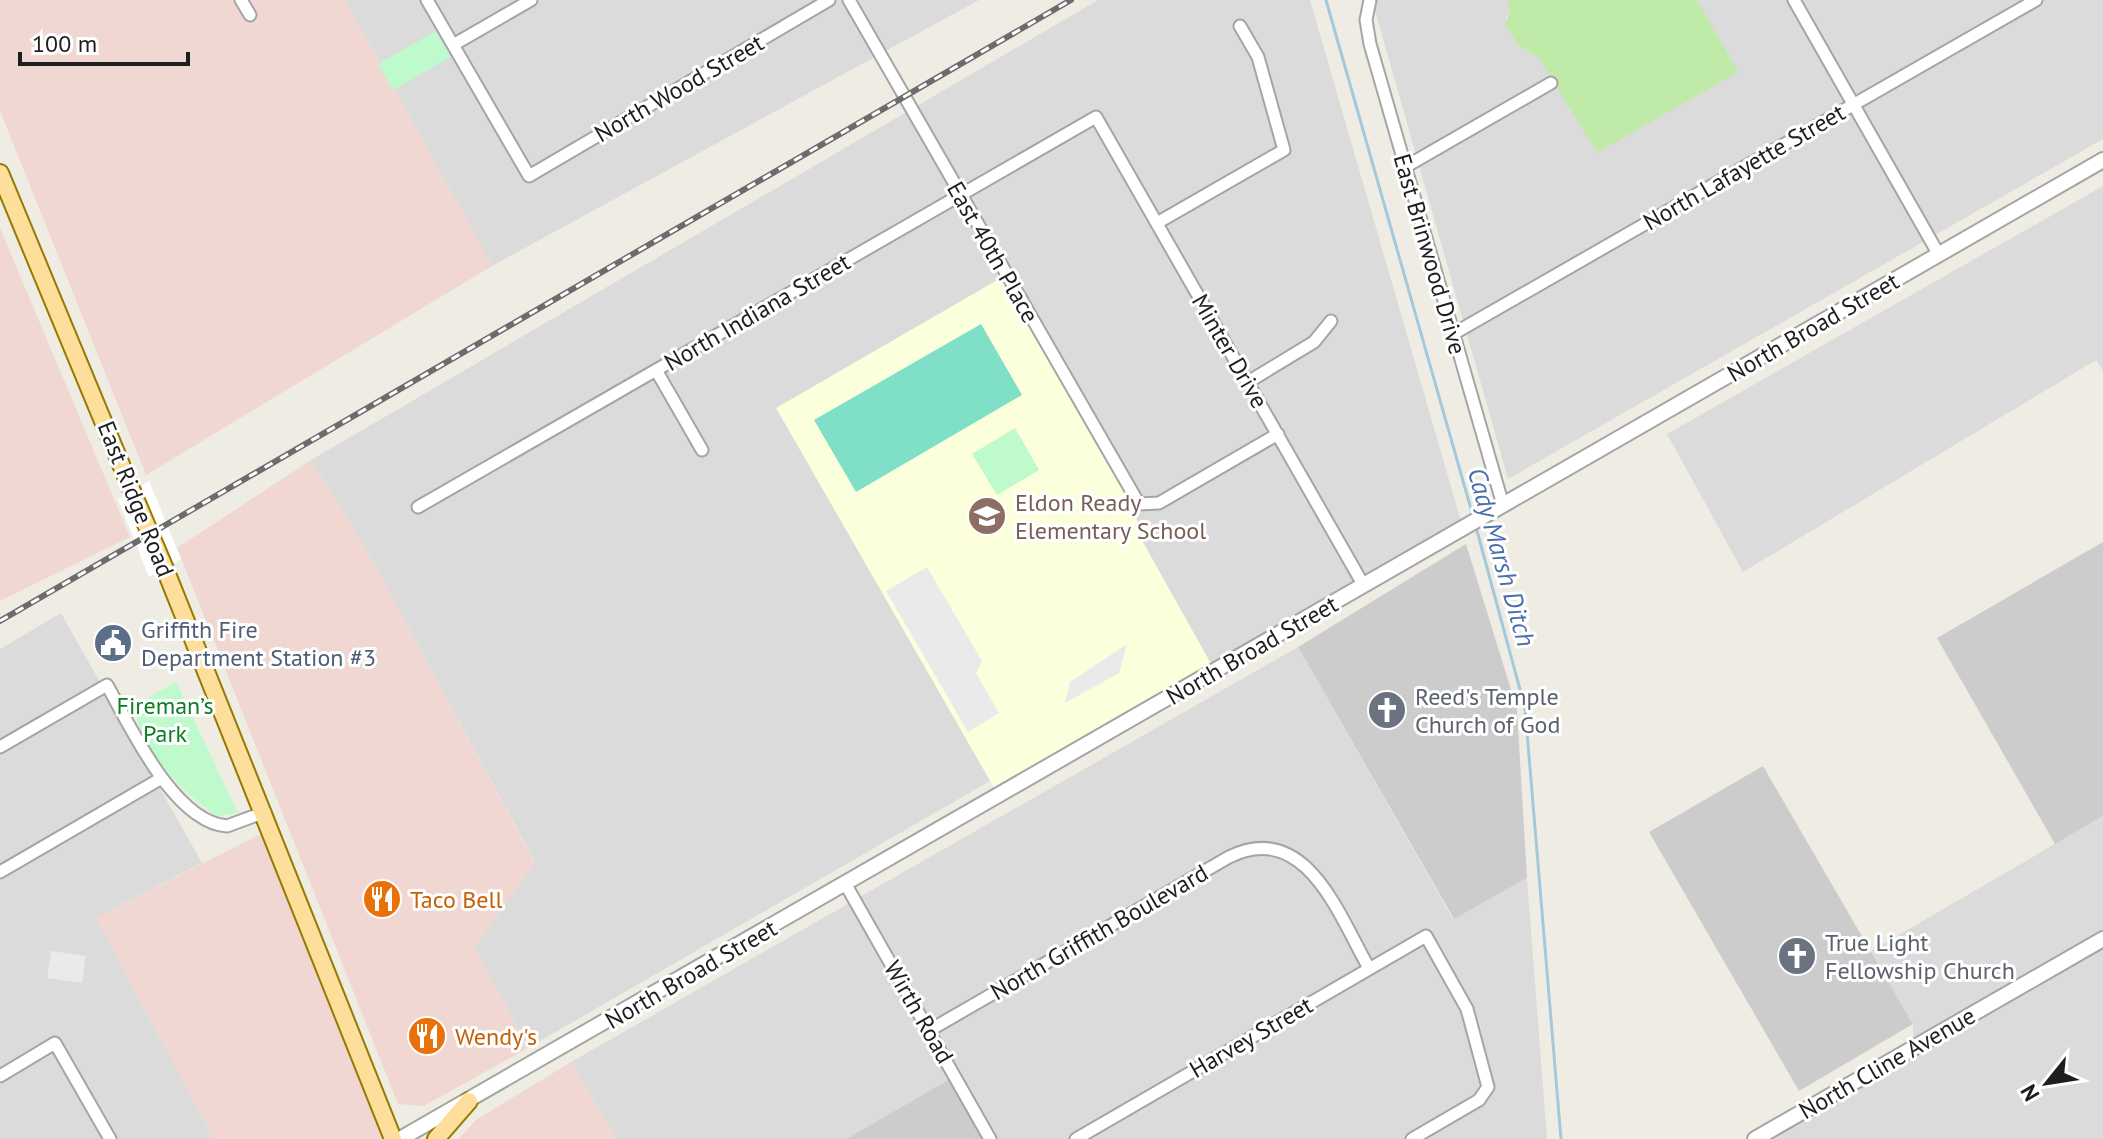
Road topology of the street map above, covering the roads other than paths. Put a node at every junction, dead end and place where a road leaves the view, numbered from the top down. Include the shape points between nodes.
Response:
1 (241, 0) edge
2 (427, 0) edge
3 (531, 0) edge
4 (829, 0) edge
5 (849, 0) edge
6 (1794, 0) edge
7 (2036, 0) edge
8 (1370, 1) edge
9 (250, 15) dead end
10 (1240, 26) dead end
11 (453, 45) junction
12 (1551, 83) dead end
13 (1854, 104) junction
14 (1096, 117) joint
15 (2103, 160) edge
16 (1405, 167) junction
17 (0, 173) edge
18 (961, 195) junction
19 (4, 196) edge
20 (1157, 223) junction
21 (1939, 255) junction
22 (1331, 321) dead end
23 (1453, 334) junction
24 (656, 370) junction
25 (1248, 382) junction
26 (1278, 434) junction
27 (702, 450) dead end
28 (1503, 505) junction
29 (418, 507) dead end
30 (1364, 586) junction
31 (0, 747) edge
32 (160, 779) junction
33 (265, 812) junction
34 (0, 872) edge
35 (846, 885) junction
36 (2103, 939) edge
37 (1369, 968) junction
38 (930, 1030) junction
39 (0, 1076) edge
40 (469, 1101) junction
41 (110, 1139) edge
42 (393, 1139) edge
43 (400, 1139) edge
44 (436, 1139) edge
45 (990, 1139) edge
46 (1076, 1139) edge
47 (1412, 1139) edge
48 (1755, 1139) edge

1 - 9 street
2 - 11 street
3 - 11 street
4 - 11 street, North Wood Street via 529,176
5 - 18 street, East 40th Place
6 - 13 street
7 - 13 street, North Lafayette Street
8 - 16 street, East Brinwood Drive via 1370,44
10 - 20 street via 1258,57 1284,150
12 - 16 street
13 - 21 street
13 - 23 street, North Lafayette Street
14 - 18 street, North Indiana Street
14 - 20 street, Minter Drive
15 - 21 street, North Broad Street
16 - 23 street, East Brinwood Drive
17 - 19 main road, East Ridge Road
18 - 24 street, North Indiana Street
18 - 26 street, East 40th Place via 1139,504 1159,503
19 - 33 main road, East Ridge Road, bridge
20 - 25 street, Minter Drive
21 - 28 street, North Broad Street
22 - 25 street via 1314,342
23 - 28 street, East Brinwood Drive
24 - 27 street
24 - 29 street, North Indiana Street
25 - 26 street, Minter Drive
26 - 30 street, Minter Drive
28 - 30 street, North Broad Street
30 - 35 street, North Broad Street
31 - 32 street via 107,685
32 - 33 street via 220,825
32 - 34 street
33 - 42 main road, East Ridge Road
35 - 38 street, Wirth Road
35 - 40 street, North Broad Street
36 - 48 street, North Cline Avenue
37 - 38 street, North Griffith Boulevard via 1317,877 1297,858 1272,848 1252,849 1229,857
37 - 46 street, Harvey Street
37 - 47 street, Harvey Street via 1426,936 1467,1009 1488,1081 1487,1092
38 - 45 street, Wirth Road
39 - 41 street via 55,1043
40 - 43 street, North Broad Street
40 - 44 main road

